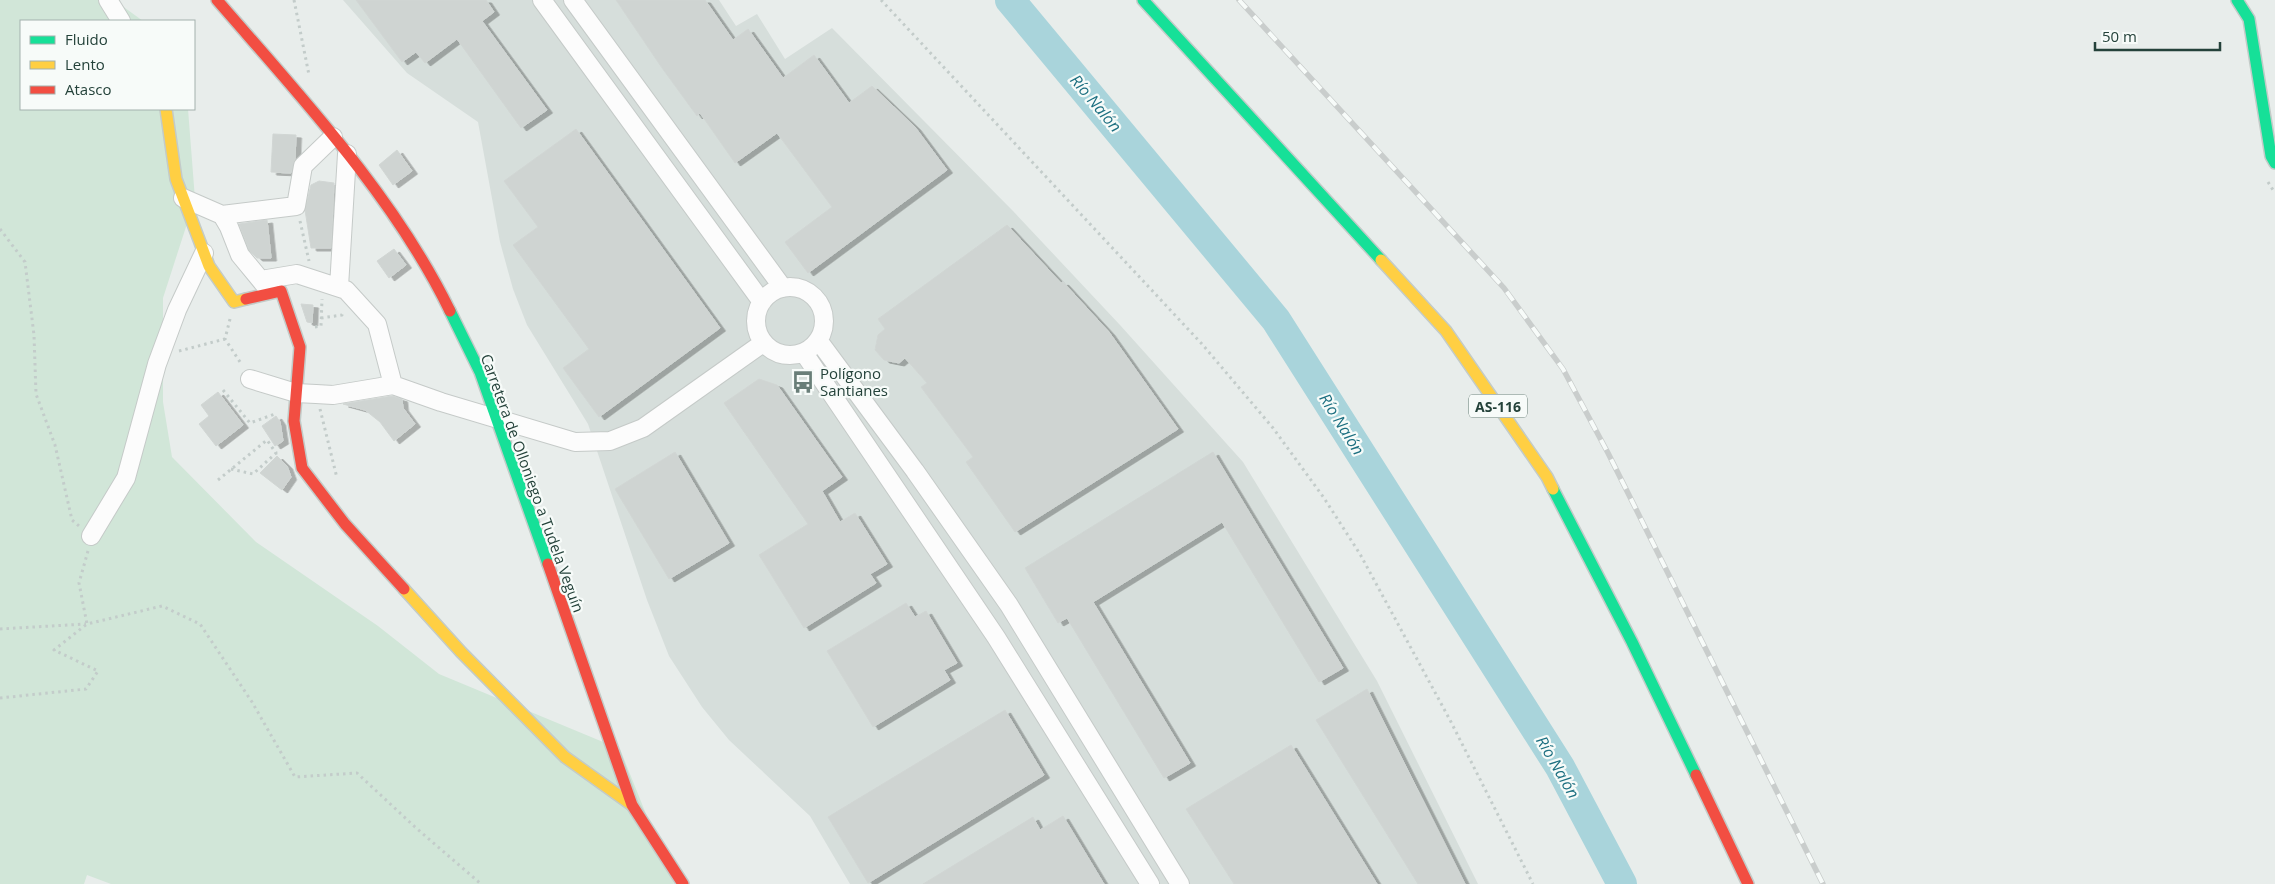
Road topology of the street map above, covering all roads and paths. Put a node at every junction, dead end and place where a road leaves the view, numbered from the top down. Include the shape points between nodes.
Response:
1 (108, 0) edge
2 (217, 0) edge
3 (294, 0) edge
4 (542, 0) edge
5 (573, 0) edge
6 (881, 0) edge
7 (1143, 0) edge
8 (2237, 0) edge
9 (120, 20) edge
10 (310, 80) dead end
11 (166, 110) edge
12 (333, 137) junction
13 (347, 154) junction
14 (2275, 163) edge
15 (183, 198) junction
16 (296, 206) junction
17 (222, 215) junction
18 (0, 229) edge
19 (204, 253) junction
20 (325, 283) junction
21 (266, 286) junction
22 (783, 288) junction
23 (234, 302) junction
24 (762, 302) junction
25 (294, 330) junction
26 (225, 340) junction
27 (818, 340) junction
28 (763, 343) junction
29 (804, 353) junction
30 (160, 357) junction
31 (250, 379) joint
32 (393, 385) junction
33 (223, 390) dead end
34 (316, 394) junction
35 (296, 401) junction
36 (496, 417) junction
37 (299, 449) junction
38 (276, 453) junction
39 (231, 469) junction
40 (218, 480) dead end
41 (320, 492) junction
42 (91, 536) junction
43 (87, 624) junction
44 (0, 629) edge
45 (0, 698) edge
46 (632, 805) junction
47 (481, 884) edge
48 (683, 884) edge
49 (1150, 884) edge
50 (1180, 884) edge
51 (1533, 884) edge
52 (1748, 884) edge

1 - 9 street
2 - 12 street, Carretera de Olloniego a Tudela Veguín
3 - 10 path
4 - 24 street
5 - 22 street
6 - 51 path via 1202,344 1274,428 1360,554 1450,720
7 - 52 street, AS-116 via 1446,331 1547,477 1632,642
8 - 14 street via 2249,18 2271,156
11 - 15 street via 176,179
12 - 13 street, Carretera de Olloniego a Tudela Veguín
12 - 16 street via 303,166
13 - 20 street
13 - 36 street, Carretera de Olloniego a Tudela Veguín via 377,191 440,290 480,372
15 - 17 street
15 - 19 street
16 - 17 street
16 - 20 path
17 - 21 street via 240,255
18 - 42 path via 25,262 34,335 36,394 55,444 72,520
19 - 23 street via 209,266
19 - 30 street via 177,310
20 - 21 street via 297,274
20 - 25 path via 321,326
20 - 32 street via 346,290 378,324
21 - 23 street
21 - 25 street via 281,291
22 - 24 street
22 - 27 street via 800,288 816,298 822,308 825,325
23 - 26 path
24 - 28 street via 756,320
25 - 35 street via 300,347
26 - 30 path
26 - 31 path
27 - 29 street
27 - 50 street via 1009,605
28 - 29 street via 780,354 793,356
28 - 36 street via 643,428 610,441 576,442
29 - 49 street via 996,637
30 - 42 street via 126,478
31 - 35 street
32 - 34 street
32 - 36 street
33 - 35 path via 250,423
34 - 35 street
34 - 41 path via 337,481
35 - 37 street via 294,421
36 - 46 street, Carretera de Olloniego a Tudela Veguín
37 - 38 path
37 - 41 street via 302,468
38 - 39 path via 253,474
38 - 39 path via 267,440
39 - 40 path
41 - 46 street via 461,652 565,757
42 - 43 path via 79,583
43 - 44 path
43 - 45 path via 54,650 98,671 86,689
43 - 47 path via 162,606 200,624 252,702 295,777 357,773
46 - 48 street, Carretera de Olloniego a Tudela Veguín

